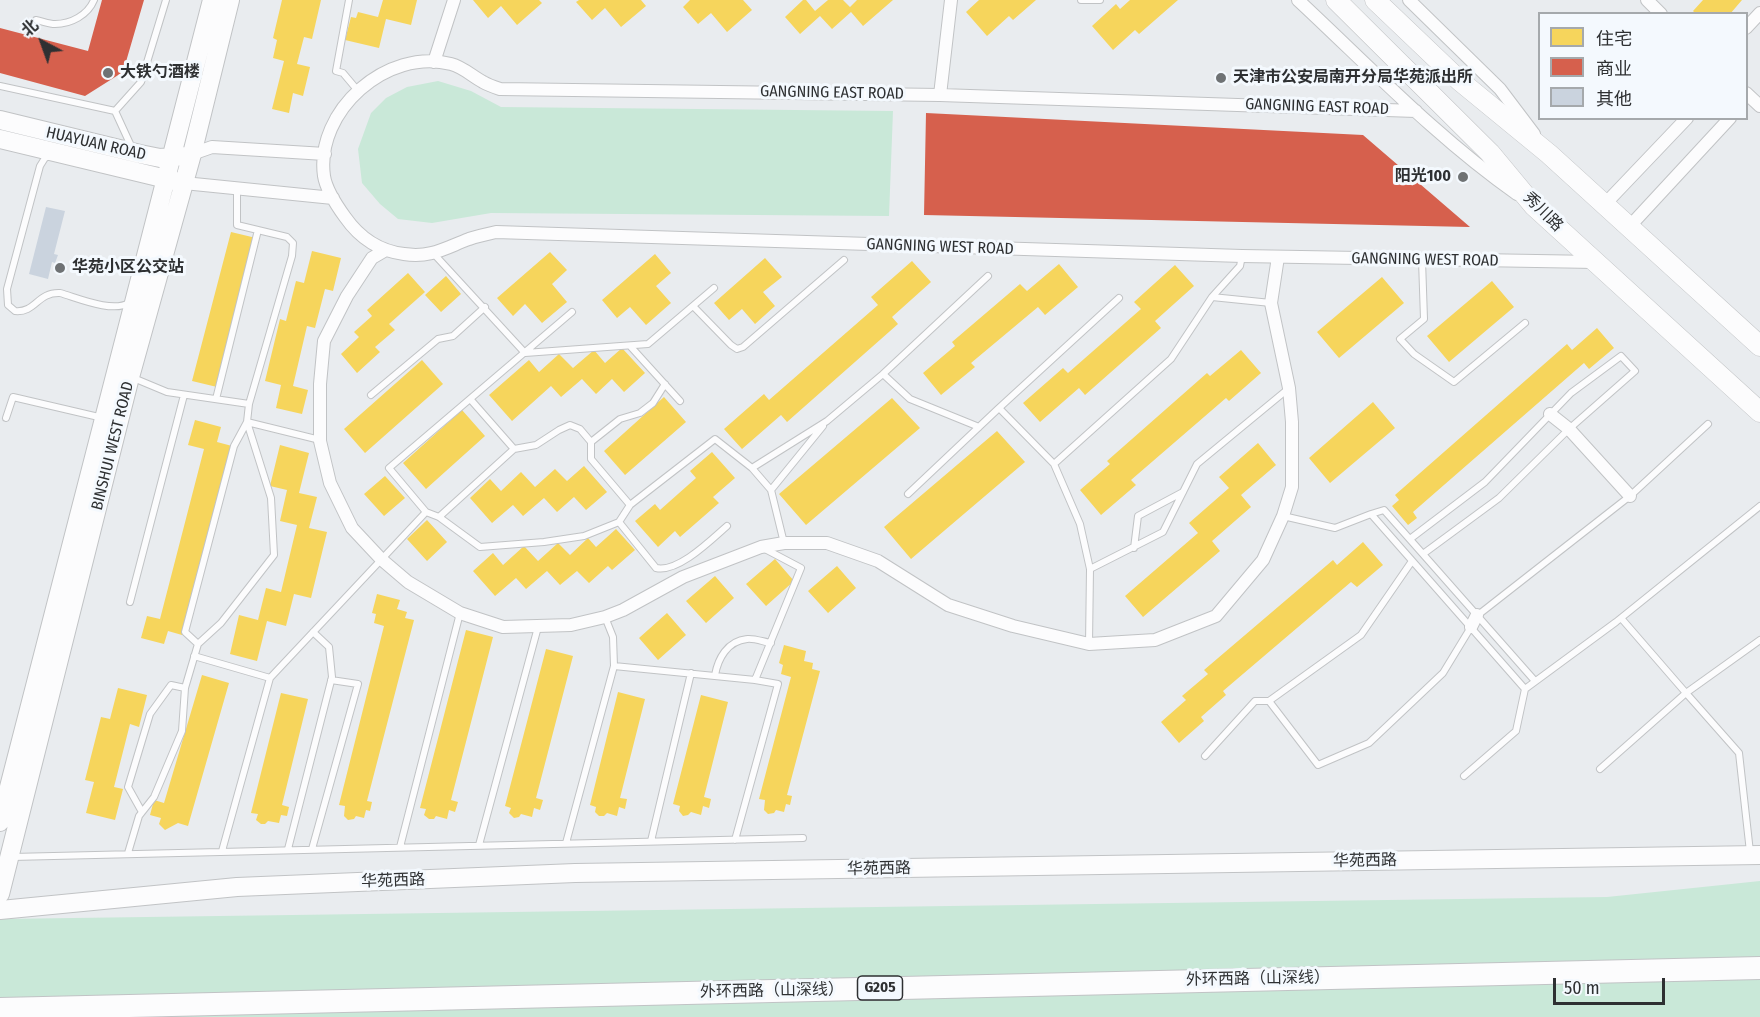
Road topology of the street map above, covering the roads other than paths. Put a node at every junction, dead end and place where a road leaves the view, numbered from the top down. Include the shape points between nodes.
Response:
1 (94, 0) edge
2 (166, 0) edge
3 (212, 0) edge
4 (230, 0) edge
5 (349, 0) edge
6 (454, 0) edge
7 (951, 0) edge
8 (1081, 0) edge
9 (1100, 0) edge
10 (1298, 0) edge
11 (1336, 0) edge
12 (1375, 0) edge
13 (1409, 0) edge
14 (1647, 0) edge
15 (1660, 12) edge
16 (1760, 13) edge
17 (36, 20) dead end
18 (1748, 26) edge
19 (434, 62) junction
20 (0, 86) edge
21 (359, 92) junction
22 (940, 95) junction
23 (1748, 97) edge
24 (1760, 106) edge
25 (115, 111) junction
26 (1416, 111) junction
27 (0, 120) edge
28 (1685, 120) edge
29 (1728, 120) edge
30 (190, 126) junction
31 (0, 139) edge
32 (58, 153) junction
33 (325, 154) junction
34 (1549, 154) junction
35 (137, 160) junction
36 (178, 167) junction
37 (324, 178) joint
38 (237, 188) junction
39 (333, 198) junction
40 (1605, 204) junction
41 (1534, 206) junction
42 (1630, 226) junction
43 (258, 230) junction
44 (384, 250) junction
45 (435, 254) junction
46 (1242, 256) junction
47 (1278, 257) junction
48 (844, 260) dead end
49 (1422, 260) junction
50 (1597, 262) junction
51 (988, 276) dead end
52 (714, 288) dead end
53 (136, 296) junction
54 (1212, 297) junction
55 (1119, 298) dead end
56 (1271, 303) junction
57 (693, 306) junction
58 (485, 308) junction
59 (572, 312) dead end
60 (1525, 323) dead end
61 (1760, 346) edge
62 (631, 347) junction
63 (525, 352) junction
64 (884, 374) junction
65 (130, 377) junction
66 (665, 384) junction
67 (1288, 388) junction
68 (184, 395) junction
69 (371, 395) dead end
70 (216, 399) junction
71 (471, 400) junction
72 (680, 402) dead end
73 (249, 404) junction
74 (999, 408) junction
75 (1760, 412) edge
76 (1550, 414) junction
77 (6, 418) dead end
78 (104, 418) junction
79 (827, 421) junction
80 (248, 422) junction
81 (1708, 424) dead end
82 (979, 427) junction
83 (1569, 429) junction
84 (320, 441) junction
85 (591, 442) junction
86 (514, 449) junction
87 (1054, 464) junction
88 (752, 468) junction
89 (771, 490) junction
90 (1183, 492) junction
91 (908, 494) dead end
92 (1630, 496) junction
93 (630, 505) junction
94 (1760, 506) edge
95 (426, 512) junction
96 (1371, 514) junction
97 (1283, 516) junction
98 (439, 517) junction
99 (619, 522) junction
100 (727, 526) dead end
101 (1410, 539) junction
102 (784, 543) junction
103 (761, 547) junction
104 (1134, 548) junction
105 (1423, 554) junction
106 (381, 559) junction
107 (1412, 561) junction
108 (1090, 569) junction
109 (130, 602) dead end
110 (460, 613) junction
111 (1477, 615) junction
112 (605, 617) junction
113 (1621, 618) junction
114 (538, 627) junction
115 (1471, 627) junction
116 (313, 632) junction
117 (1760, 640) edge
118 (771, 643) junction
119 (198, 644) junction
120 (1089, 644) junction
121 (194, 656) junction
122 (614, 666) junction
123 (691, 673) junction
124 (715, 675) junction
125 (270, 678) junction
126 (331, 680) junction
127 (755, 680) junction
128 (1535, 681) junction
129 (184, 688) junction
130 (1525, 689) junction
131 (1686, 693) junction
132 (1269, 701) junction
133 (1205, 756) dead end
134 (1600, 769) dead end
135 (1464, 776) dead end
136 (142, 812) junction
137 (0, 822) edge
138 (803, 838) dead end
139 (735, 840) junction
140 (651, 842) junction
141 (566, 843) junction
142 (479, 845) junction
143 (400, 847) junction
144 (288, 849) junction
145 (312, 849) junction
146 (222, 851) junction
147 (128, 853) junction
148 (1755, 855) edge
149 (9, 857) junction
150 (0, 894) edge
151 (0, 910) edge
152 (1760, 968) edge
153 (0, 1009) edge

1 - 17 lane via 90,9 75,20 54,24
2 - 25 lane via 141,82
3 - 30 main road, BINSHUI WEST ROAD
4 - 30 main road, BINSHUI WEST ROAD
5 - 21 lane via 336,71
6 - 19 street
7 - 22 street
8 - 9 lane
10 - 26 street
11 - 41 main road, 秀川路 via 1490,153
12 - 34 main road via 1460,81
13 - 34 street via 1500,89
14 - 15 street
16 - 18 street
19 - 21 street, GANGNING EAST ROAD via 409,62 383,73
19 - 22 street, GANGNING EAST ROAD via 452,64 500,89
20 - 25 lane
21 - 33 street, GANGNING EAST ROAD via 339,112 327,138
22 - 26 street, GANGNING EAST ROAD
23 - 24 street
25 - 35 lane
26 - 41 street via 1483,170
27 - 35 main road, HUAYUAN ROAD
28 - 40 street
29 - 42 street
30 - 35 main road
30 - 36 main road, BINSHUI WEST ROAD
31 - 32 main road, HUAYUAN ROAD
32 - 35 main road, HUAYUAN ROAD
32 - 53 lane via 45,158 40,166 7,289 8,305 20,312 52,292 121,307
33 - 36 street via 213,147
33 - 37 street, GANGNING EAST ROAD
34 - 40 main road
35 - 36 main road, HUAYUAN ROAD
36 - 38 street
36 - 53 main road, BINSHUI WEST ROAD
36 - 65 main road, BINSHUI WEST ROAD
37 - 39 street, GANGNING WEST ROAD
38 - 39 street
38 - 43 lane via 237,225
39 - 44 street, GANGNING WEST ROAD via 353,228
40 - 42 main road
41 - 50 main road, 秀川路
42 - 61 main road
43 - 70 lane
43 - 73 lane via 287,237 292,243
44 - 45 street, GANGNING WEST ROAD via 405,255
44 - 84 street via 372,258 324,341
45 - 46 street, GANGNING WEST ROAD via 496,232
45 - 58 lane
46 - 47 street, GANGNING WEST ROAD
46 - 54 lane via 1240,266
47 - 49 street, GANGNING WEST ROAD
47 - 56 street
48 - 57 lane via 737,349
49 - 50 street, GANGNING WEST ROAD
49 - 60 lane via 1424,318 1400,339 1414,354 1454,382
50 - 75 main road, 秀川路
51 - 64 lane
52 - 57 lane
53 - 78 main road, BINSHUI WEST ROAD
54 - 56 lane
54 - 87 lane via 1171,359
55 - 74 lane
56 - 67 street
57 - 62 lane via 648,344
58 - 63 lane
58 - 69 lane via 453,336 438,339
59 - 63 lane
62 - 63 lane
62 - 66 lane
63 - 71 lane
64 - 79 lane
64 - 82 lane via 910,399
65 - 68 lane
65 - 149 main road, BINSHUI WEST ROAD
66 - 72 lane
66 - 85 lane via 653,403 640,413 620,419
67 - 90 lane via 1197,464
67 - 97 street via 1292,487
68 - 70 lane
68 - 109 lane
70 - 73 lane
71 - 86 lane
71 - 95 lane via 389,468
73 - 80 lane
74 - 82 lane
74 - 87 lane
76 - 83 street
76 - 83 lane via 1621,356 1635,371
76 - 101 lane via 1485,482
77 - 78 lane via 13,397
78 - 137 main road, BINSHUI WEST ROAD
79 - 88 lane
79 - 89 lane
80 - 84 lane
80 - 119 lane via 234,446 185,632
80 - 119 lane via 271,498 274,555 221,623
81 - 92 lane
82 - 91 lane
83 - 92 street
83 - 105 lane via 1499,498
84 - 106 street via 330,483 352,528
85 - 86 lane via 580,429 570,425 536,445
85 - 93 lane via 591,459
86 - 98 lane
87 - 108 lane via 1080,524
88 - 89 lane
88 - 93 lane via 716,439
89 - 102 lane
90 - 104 lane via 1163,532
90 - 104 lane via 1138,516
92 - 111 lane
93 - 99 lane
94 - 113 lane
95 - 98 lane
95 - 106 lane
96 - 97 lane via 1335,528
96 - 101 lane via 1384,510
96 - 107 lane
97 - 120 street via 1263,560 1216,616 1155,640
98 - 99 lane via 480,547 584,536
99 - 100 lane via 656,568 664,570 697,552
101 - 105 lane
102 - 103 street
102 - 120 street via 827,543 878,561 948,605 1012,626
103 - 112 street via 683,577
103 - 118 lane via 801,568
104 - 108 lane
105 - 111 lane
106 - 110 street via 408,582
106 - 116 lane
107 - 115 lane
107 - 132 lane via 1361,635
108 - 120 lane
110 - 114 street via 503,627
110 - 143 lane
111 - 115 street
111 - 128 lane
112 - 114 street
112 - 122 lane via 613,637
113 - 128 lane
113 - 131 lane
114 - 142 lane
115 - 130 lane
115 - 132 lane via 1443,673 1369,743 1318,765
116 - 125 lane
116 - 126 lane via 329,647
117 - 131 lane
118 - 124 lane via 747,639 729,646 718,660
118 - 127 lane
119 - 121 lane
121 - 125 lane
121 - 129 lane
122 - 123 lane
122 - 141 lane
123 - 124 lane
123 - 140 lane
124 - 127 lane
125 - 146 lane
126 - 144 lane
126 - 145 lane via 358,684
127 - 139 lane via 778,684
128 - 130 lane
129 - 136 lane via 182,731 154,797
129 - 136 lane via 171,685 150,714 128,787
130 - 135 lane via 1516,731
131 - 134 lane
131 - 148 lane via 1739,753
132 - 133 lane via 1255,701
136 - 147 lane
138 - 139 lane
139 - 140 lane
140 - 141 lane
141 - 142 lane
142 - 143 lane
143 - 145 lane
144 - 145 lane
144 - 146 lane
146 - 147 lane
147 - 149 lane
148 - 151 main road, 华苑西路 via 575,873 237,887
149 - 150 main road, BINSHUI WEST ROAD
152 - 153 highway, 外环西路（山深线） / G205

